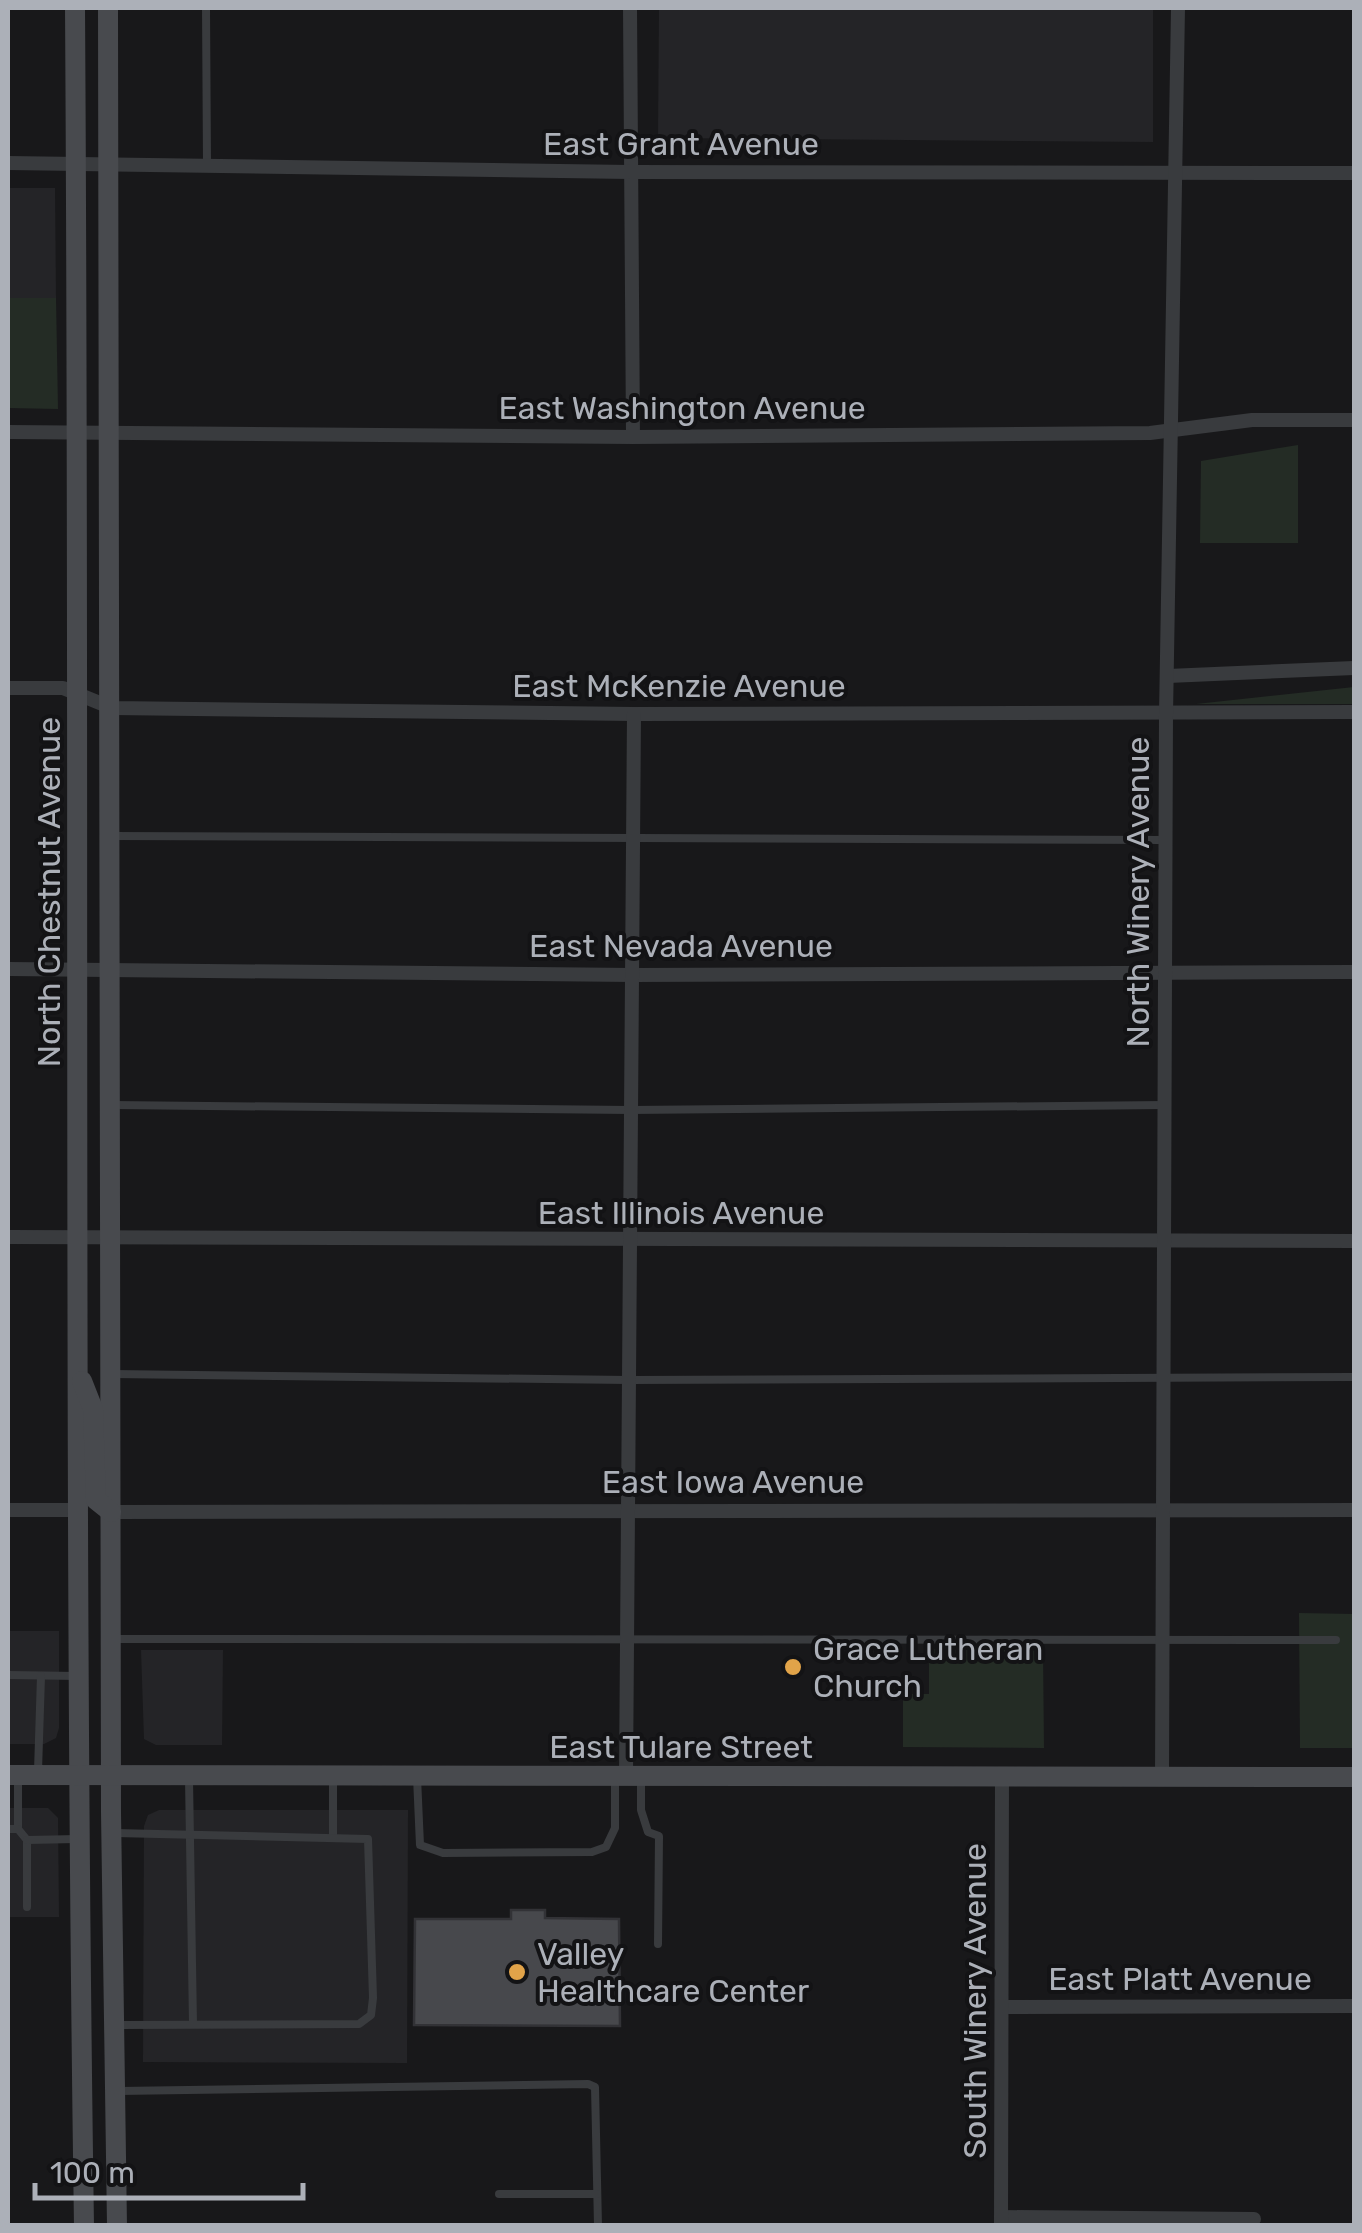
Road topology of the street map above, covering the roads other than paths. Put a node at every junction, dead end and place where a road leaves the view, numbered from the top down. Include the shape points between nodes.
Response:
1 (75, 8) edge
2 (108, 8) edge
3 (206, 8) edge
4 (630, 8) edge
5 (1178, 8) edge
6 (8, 163) edge
7 (76, 163) junction
8 (109, 163) junction
9 (207, 164) junction
10 (630, 172) junction
11 (1177, 173) junction
12 (1354, 173) edge
13 (1354, 420) edge
14 (1170, 429) junction
15 (78, 431) junction
16 (110, 431) junction
17 (8, 432) edge
18 (632, 437) junction
19 (1354, 668) edge
20 (1168, 676) junction
21 (8, 688) edge
22 (80, 694) junction
23 (112, 708) junction
24 (1354, 712) edge
25 (634, 714) junction
26 (1166, 715) junction
27 (112, 836) junction
28 (1166, 840) junction
29 (634, 841) junction
30 (8, 969) edge
31 (78, 969) junction
32 (112, 969) junction
33 (1165, 971) junction
34 (1354, 972) edge
35 (632, 974) junction
36 (112, 1106) junction
37 (1164, 1106) junction
38 (630, 1110) junction
39 (8, 1237) edge
40 (78, 1237) junction
41 (112, 1237) junction
42 (1164, 1239) junction
43 (628, 1241) junction
44 (1354, 1241) edge
45 (112, 1374) junction
46 (78, 1375) junction
47 (1164, 1376) junction
48 (1354, 1377) edge
49 (628, 1380) junction
50 (1162, 1508) junction
51 (8, 1510) edge
52 (78, 1510) junction
53 (628, 1510) junction
54 (1354, 1510) edge
55 (111, 1512) junction
56 (111, 1638) junction
57 (626, 1640) junction
58 (1336, 1640) dead end
59 (1162, 1641) junction
60 (8, 1675) edge
61 (41, 1676) junction
62 (78, 1676) junction
63 (21, 1776) edge
64 (78, 1777) junction
65 (111, 1777) junction
66 (189, 1777) junction
67 (333, 1777) junction
68 (417, 1777) junction
69 (628, 1777) junction
70 (1002, 1777) junction
71 (1162, 1777) junction
72 (1354, 1778) edge
73 (8, 1828) edge
74 (18, 1829) junction
75 (111, 1833) junction
76 (190, 1834) junction
77 (334, 1836) junction
78 (78, 1839) junction
79 (27, 1840) junction
80 (27, 1907) dead end
81 (658, 1944) dead end
82 (1354, 2006) edge
83 (1005, 2007) junction
84 (194, 2024) junction
85 (114, 2025) junction
86 (115, 2091) junction
87 (498, 2194) dead end
88 (597, 2194) junction
89 (1254, 2219) dead end
90 (1001, 2221) edge
91 (84, 2226) edge
92 (116, 2226) edge
93 (598, 2226) edge

1 - 7 main road, North Chestnut Avenue
2 - 8 main road, North Chestnut Avenue
3 - 9 lane
4 - 10 street
5 - 11 street, North Winery Avenue
6 - 7 street, East Grant Avenue
7 - 8 street, East Grant Avenue
7 - 15 main road, North Chestnut Avenue
8 - 9 street, East Grant Avenue
8 - 16 main road, North Chestnut Avenue
9 - 10 street, East Grant Avenue
10 - 11 street, East Grant Avenue
10 - 18 street
11 - 12 street, East Grant Avenue
11 - 14 street, North Winery Avenue
13 - 14 street, East Washington Avenue
14 - 18 street, East Washington Avenue
14 - 20 street, North Winery Avenue
15 - 16 street, East Washington Avenue
15 - 17 street, East Washington Avenue
15 - 22 main road, North Chestnut Avenue
16 - 18 street, East Washington Avenue
16 - 23 main road, North Chestnut Avenue
19 - 20 street
20 - 26 street, North Winery Avenue
21 - 22 street, East McKenzie Avenue
22 - 23 street, East McKenzie Avenue
22 - 31 main road, North Chestnut Avenue
23 - 25 street, East McKenzie Avenue
23 - 27 main road, North Chestnut Avenue
24 - 26 street, East McKenzie Avenue
25 - 26 street, East McKenzie Avenue
25 - 29 street
26 - 28 street, North Winery Avenue
27 - 29 lane
27 - 32 main road, North Chestnut Avenue
28 - 29 lane
28 - 33 street, North Winery Avenue
29 - 35 street
30 - 31 street, East Nevada Avenue
31 - 32 street, East Nevada Avenue
31 - 40 main road, North Chestnut Avenue
32 - 35 street, East Nevada Avenue
32 - 36 main road, North Chestnut Avenue
33 - 34 street, East Nevada Avenue
33 - 35 street, East Nevada Avenue
33 - 37 street, North Winery Avenue
35 - 38 street
36 - 38 lane
36 - 41 main road, North Chestnut Avenue
37 - 38 lane
37 - 42 street, North Winery Avenue
38 - 43 street
39 - 40 street, East Illinois Avenue
40 - 41 street, East Illinois Avenue
40 - 46 main road, North Chestnut Avenue
41 - 43 street, East Illinois Avenue
41 - 45 main road, North Chestnut Avenue
42 - 43 street, East Illinois Avenue
42 - 44 street, East Illinois Avenue
42 - 47 street, North Winery Avenue
43 - 49 street
45 - 49 lane
45 - 55 main road, North Chestnut Avenue
46 - 52 main road, North Chestnut Avenue
46 - 55 main road via 93,1409 96,1500
47 - 48 lane
47 - 49 lane
47 - 50 street, North Winery Avenue
49 - 53 street
50 - 53 street, East Iowa Avenue
50 - 54 street, East Iowa Avenue
50 - 59 street, North Winery Avenue
51 - 52 street
52 - 62 main road, North Chestnut Avenue
53 - 55 street, East Iowa Avenue
53 - 57 street
55 - 56 main road, North Chestnut Avenue
56 - 57 lane
56 - 65 main road, North Chestnut Avenue
57 - 59 lane
57 - 69 street
58 - 59 lane
59 - 71 street, North Winery Avenue
60 - 61 lane
61 - 62 lane
61 - 63 lane
62 - 64 main road, North Chestnut Avenue
63 - 64 main road, East Tulare Street
63 - 74 lane
64 - 65 main road, East Tulare Street
64 - 78 main road, North Chestnut Avenue
65 - 66 main road, East Tulare Street
65 - 75 main road, North Chestnut Avenue
66 - 67 main road, East Tulare Street
66 - 76 lane
67 - 68 main road, East Tulare Street
67 - 77 lane
68 - 69 main road, East Tulare Street
68 - 69 lane via 416,1836 420,1845 443,1853 606,1847
69 - 70 main road, East Tulare Street
69 - 81 lane via 648,1832 659,1836
70 - 71 main road, East Tulare Street
70 - 83 street, South Winery Avenue
71 - 72 main road, East Tulare Street
73 - 74 lane
74 - 79 lane
75 - 76 lane
75 - 85 main road, North Chestnut Avenue
76 - 77 lane
76 - 84 lane
77 - 84 lane via 368,1839 371,2015 360,2024
78 - 79 lane
78 - 91 main road, North Chestnut Avenue
79 - 80 lane
82 - 83 street, East Platt Avenue
83 - 90 street, South Winery Avenue
84 - 85 lane
85 - 86 main road, North Chestnut Avenue
86 - 88 lane via 588,2084 595,2087
86 - 92 main road, North Chestnut Avenue
87 - 88 lane
88 - 93 lane
89 - 90 street

